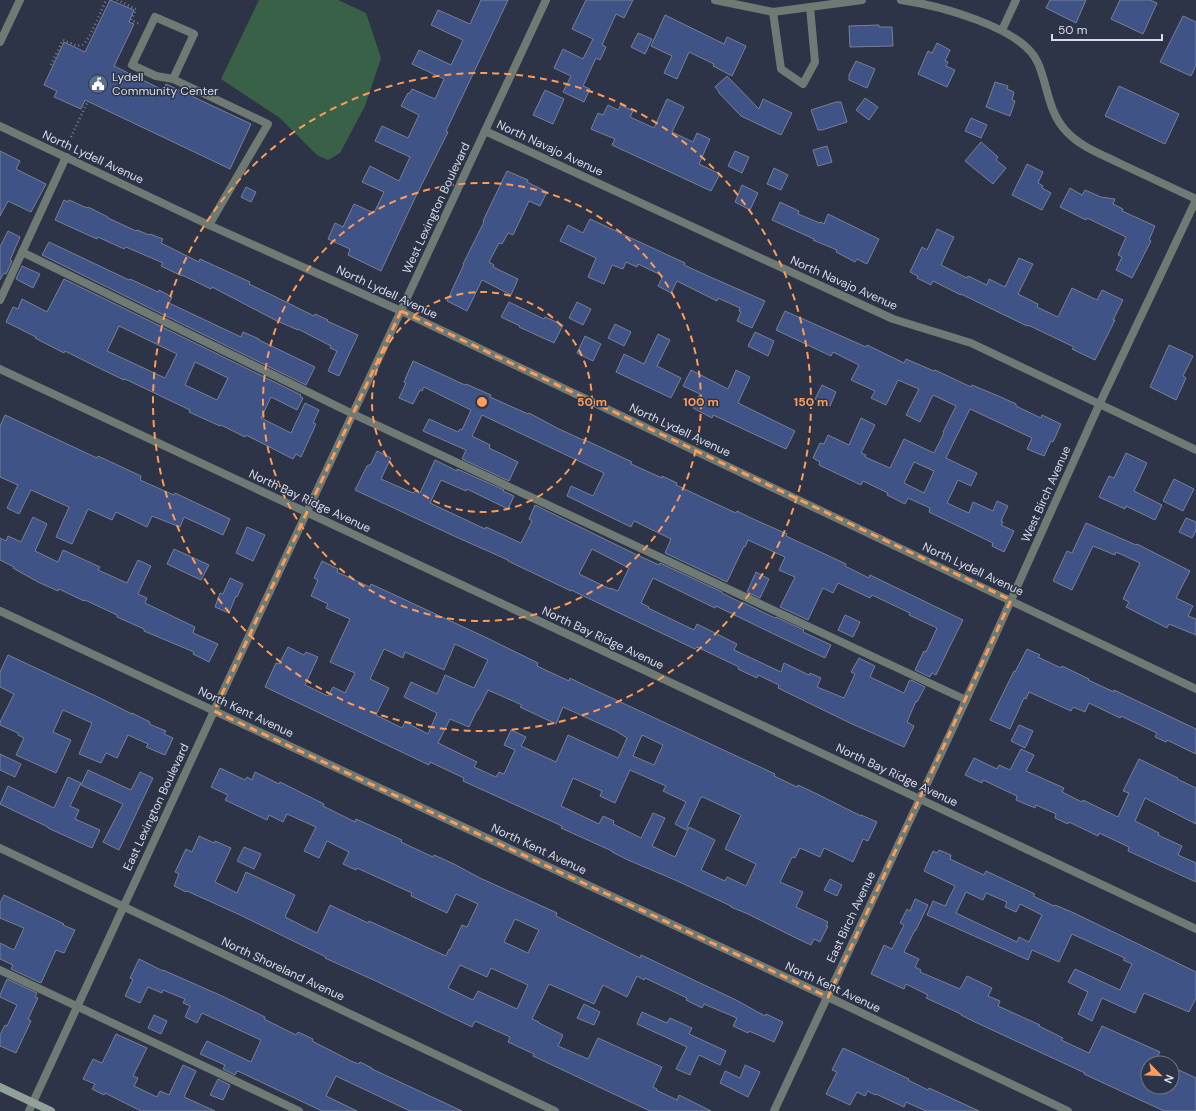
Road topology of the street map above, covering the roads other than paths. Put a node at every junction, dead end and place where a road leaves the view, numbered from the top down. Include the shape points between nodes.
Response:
1 (20, 0) edge
2 (546, 0) edge
3 (715, 0) edge
4 (862, 0) edge
5 (901, 0) edge
6 (1016, 0) edge
7 (810, 7) junction
8 (773, 12) junction
9 (1002, 30) junction
10 (0, 42) edge
11 (173, 78) junction
12 (0, 126) edge
13 (485, 131) junction
14 (66, 157) junction
15 (1196, 200) edge
16 (209, 225) junction
17 (22, 252) junction
18 (0, 300) edge
19 (401, 311) junction
20 (0, 369) edge
21 (1099, 404) junction
22 (353, 414) junction
23 (1196, 450) edge
24 (306, 513) junction
25 (1011, 600) junction
26 (0, 611) edge
27 (1196, 689) edge
28 (966, 700) junction
29 (214, 711) junction
30 (920, 799) junction
31 (0, 848) edge
32 (123, 906) junction
33 (1196, 929) edge
34 (0, 970) edge
35 (828, 997) junction
36 (78, 1007) junction
37 (0, 1087) edge
38 (33, 1103) junction
39 (29, 1111) edge
40 (51, 1111) edge
41 (299, 1111) edge
42 (555, 1111) edge
43 (774, 1111) edge
44 (1068, 1111) edge

1 - 10 street
2 - 13 street, West Lexington Boulevard
3 - 8 street
4 - 7 street
5 - 9 street via 951,10
6 - 9 street
7 - 8 street
7 - 8 street via 815,62 803,84 781,69
9 - 15 street via 1027,48 1038,62 1056,119 1067,133 1087,147
11 - 11 street via 194,34 155,16 132,65 156,76
11 - 16 street via 268,124
12 - 14 street, North Lydell Avenue
13 - 19 street, West Lexington Boulevard
13 - 21 street, North Navajo Avenue via 893,318 971,343
14 - 16 street, North Lydell Avenue
14 - 17 street
15 - 21 street, West Birch Avenue
16 - 19 street, North Lydell Avenue
17 - 18 street
17 - 22 street
19 - 22 street, West Lexington Boulevard
19 - 25 street, North Lydell Avenue
20 - 24 street, North Bay Ridge Avenue
21 - 23 street, North Navajo Avenue
21 - 25 street, West Birch Avenue
22 - 24 street, West Lexington Boulevard
22 - 28 street
24 - 29 street, East Lexington Boulevard
24 - 30 street, North Bay Ridge Avenue
25 - 27 street, North Lydell Avenue
25 - 28 street, West Birch Avenue
26 - 29 street, North Kent Avenue
28 - 30 street, West Birch Avenue
29 - 32 street, East Lexington Boulevard
29 - 35 street, North Kent Avenue
30 - 33 street, North Bay Ridge Avenue
30 - 35 street, East Birch Avenue
31 - 32 street, North Shoreland Avenue
32 - 36 street, East Lexington Boulevard
32 - 42 street, North Shoreland Avenue
34 - 36 street
35 - 43 street, East Birch Avenue
35 - 44 street, North Kent Avenue
36 - 38 street, East Lexington Boulevard
36 - 41 street
37 - 38 street
38 - 39 street, East Lexington Boulevard
38 - 40 street

